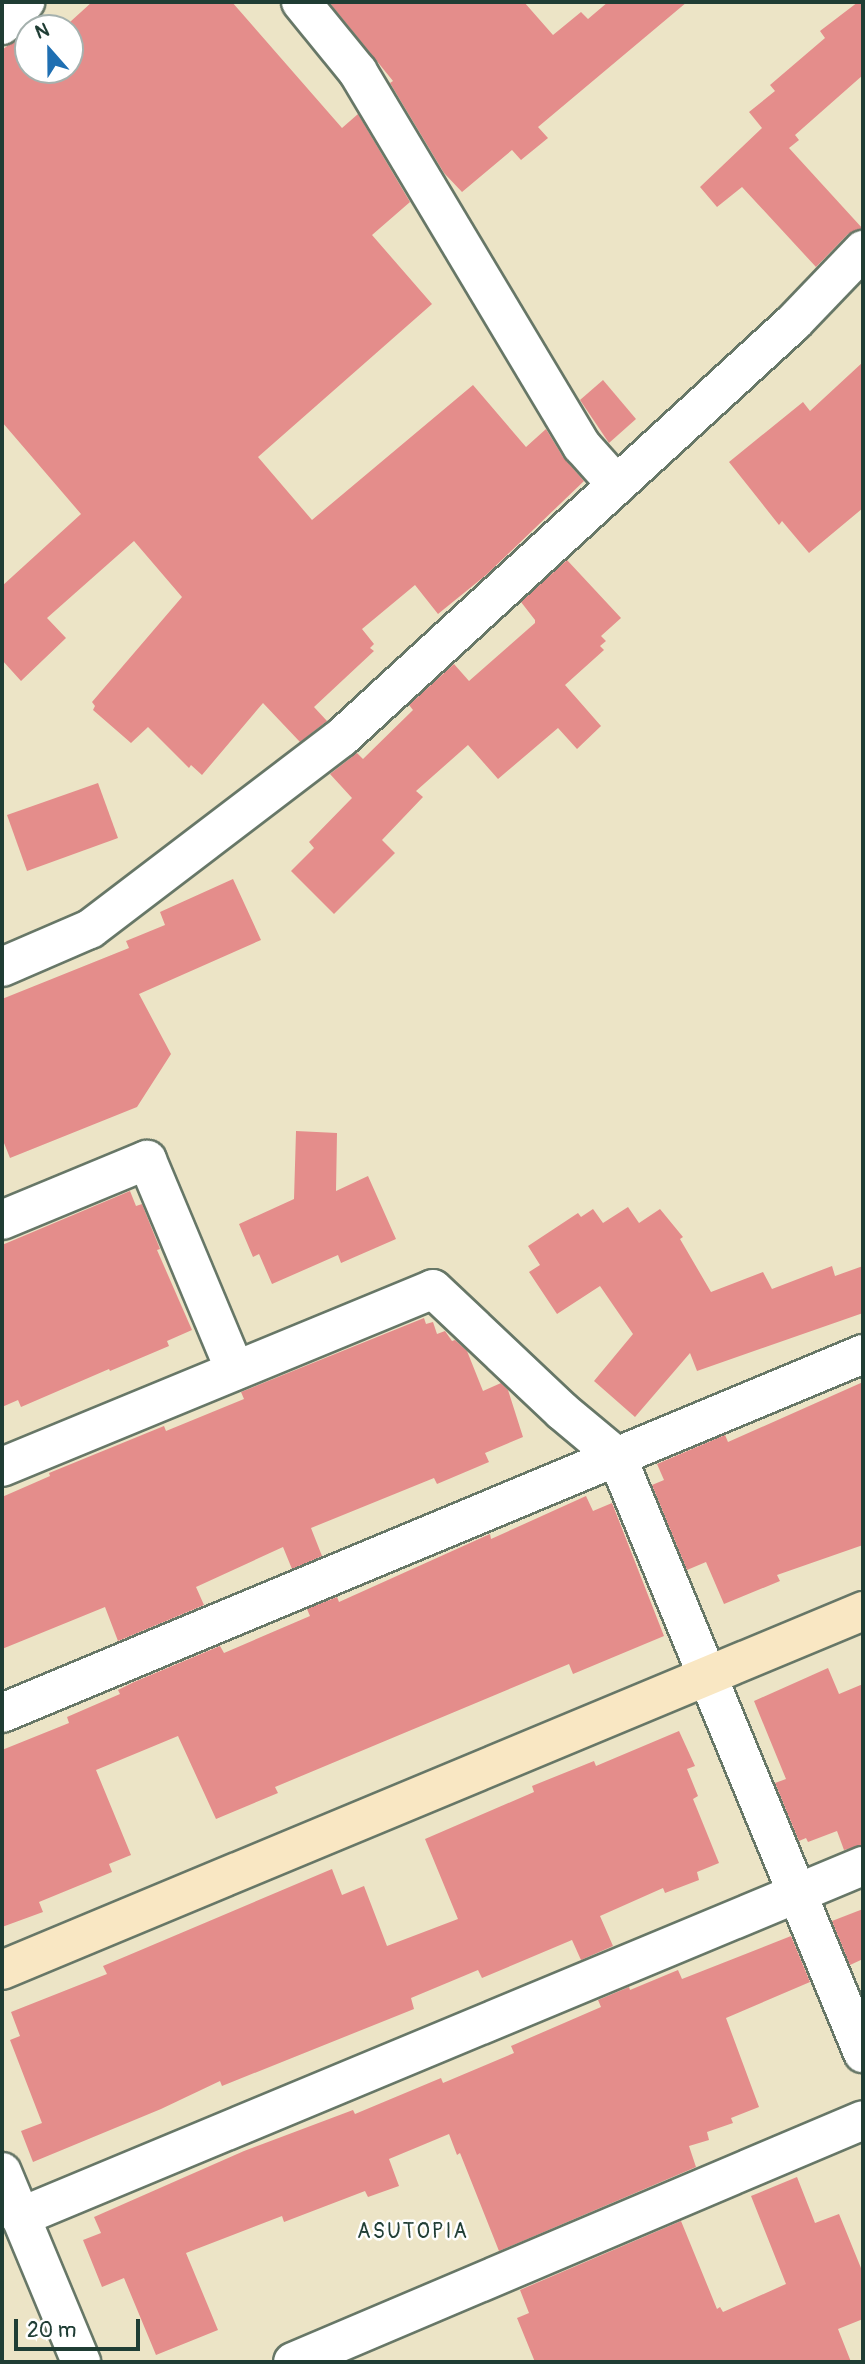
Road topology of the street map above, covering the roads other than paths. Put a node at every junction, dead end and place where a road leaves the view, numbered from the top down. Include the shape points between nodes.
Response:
1 (25, 2) edge
2 (301, 2) edge
3 (2, 25) edge
4 (863, 250) edge
5 (617, 485) junction
6 (2, 967) edge
7 (2, 1220) edge
8 (863, 1354) edge
9 (235, 1370) junction
10 (617, 1457) junction
11 (2, 1467) edge
12 (863, 1611) edge
13 (707, 1676) junction
14 (2, 1713) edge
15 (863, 1867) edge
16 (797, 1894) junction
17 (2, 1970) edge
18 (863, 2053) edge
19 (863, 2120) edge
20 (2, 2172) edge
21 (20, 2217) junction
22 (81, 2362) edge
23 (293, 2362) edge

1 - 3 street
2 - 5 street via 358,72 582,446
4 - 5 street via 794,322
5 - 6 street via 341,738 90,929
7 - 9 street via 147,1160
8 - 10 street
9 - 10 street via 433,1289
9 - 11 street
10 - 13 street
10 - 14 street
12 - 13 street
13 - 16 street
13 - 17 street
15 - 16 street
16 - 18 street
16 - 21 street
19 - 23 street
20 - 21 street
21 - 22 street

